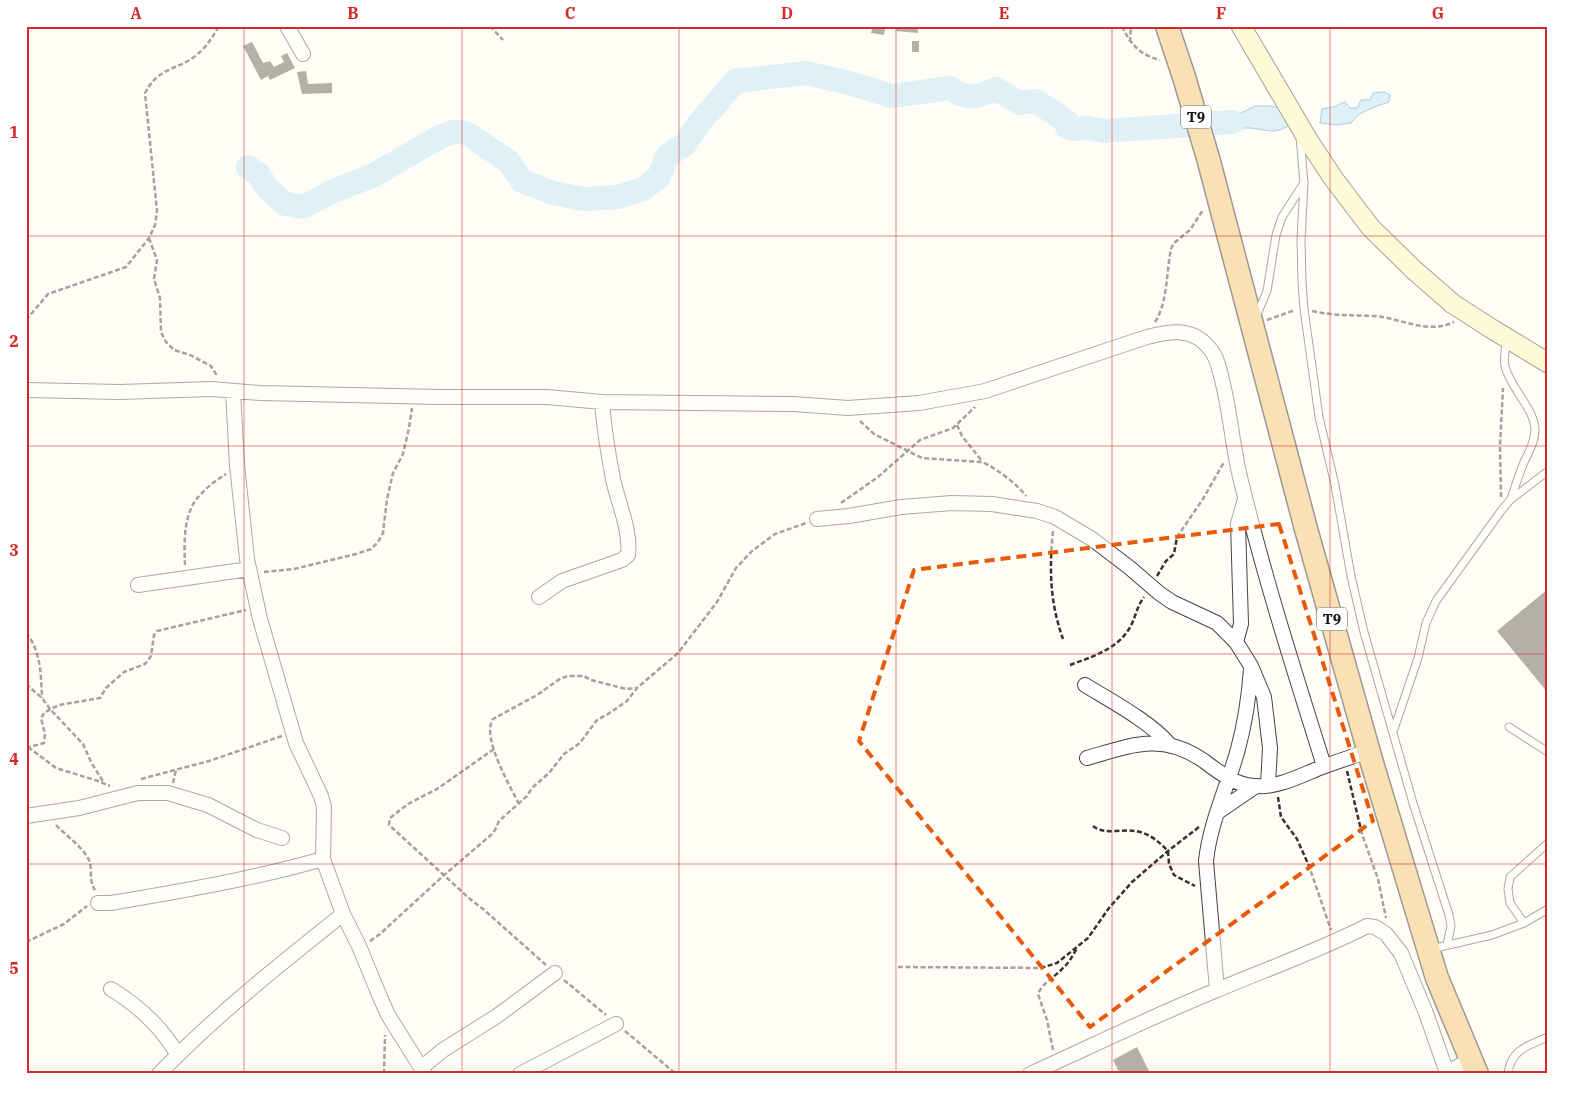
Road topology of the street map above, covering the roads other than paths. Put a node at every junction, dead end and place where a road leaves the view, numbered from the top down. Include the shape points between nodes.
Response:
1 (287, 26) edge
2 (1167, 26) edge
3 (1241, 26) edge
4 (303, 54) dead end
5 (1300, 126) junction
6 (1304, 183) junction
7 (1253, 326) junction
8 (1507, 339) junction
9 (1548, 363) edge
10 (26, 390) edge
11 (229, 391) junction
12 (602, 402) junction
13 (1548, 471) edge
14 (1245, 499) junction
15 (1510, 500) junction
16 (817, 519) road end
17 (250, 571) junction
18 (138, 585) dead end
19 (539, 597) dead end
20 (1236, 642) junction
21 (1251, 666) junction
22 (1085, 685) dead end
23 (1509, 727) dead end
24 (1393, 732) junction
25 (1169, 744) junction
26 (1369, 751) junction
27 (1548, 752) edge
28 (1087, 758) dead end
29 (1324, 766) junction
30 (1228, 778) junction
31 (1267, 785) junction
32 (1218, 812) junction
33 (26, 816) edge
34 (282, 838) dead end
35 (1548, 843) edge
36 (323, 860) junction
37 (101, 904) road end
38 (1548, 909) edge
39 (343, 914) junction
40 (1524, 923) junction
41 (1438, 948) junction
42 (555, 973) dead end
43 (111, 989) dead end
44 (1218, 990) junction
45 (616, 1024) dead end
46 (1548, 1037) edge
47 (178, 1055) junction
48 (1474, 1066) edge
49 (418, 1070) edge
50 (1446, 1073) edge
51 (159, 1074) edge
52 (520, 1074) edge
53 (1030, 1074) edge
54 (1508, 1074) edge

1 - 4 street
2 - 7 highway, T9 via 1208,158
3 - 5 main road
5 - 6 lane
5 - 8 main road via 1333,178 1372,228 1453,304
6 - 7 lane via 1282,217 1267,291
6 - 24 lane via 1301,240 1304,309 1319,417 1364,632
7 - 26 highway, T9
8 - 9 main road
8 - 15 lane via 1506,368 1530,413 1535,430
10 - 11 street
11 - 12 street via 547,397
11 - 17 street
12 - 14 street via 792,404 848,408 919,403 985,391 1148,337 1170,332 1188,333 1211,349 1218,364
12 - 19 street via 605,437 627,534 628,555 562,581
13 - 15 lane
14 - 20 street via 1238,524 1241,624
14 - 29 street
15 - 24 lane via 1436,601 1426,623
16 - 20 street via 952,503 992,504 1037,511 1055,517 1092,539 1172,602 1217,623
17 - 18 street
17 - 36 street via 257,608 293,732 324,807
20 - 21 street
21 - 30 street via 1240,742
21 - 31 street via 1264,697 1270,748
22 - 25 street
23 - 27 lane
24 - 41 lane via 1449,914 1451,926
25 - 28 street via 1134,745
25 - 30 street via 1202,760
26 - 29 street
26 - 41 highway, T9
29 - 31 street via 1293,779
30 - 31 street via 1244,784
30 - 32 street
31 - 32 street
32 - 44 street via 1206,861
33 - 34 street via 80,808 126,796 168,793 208,805
35 - 40 lane via 1510,877 1510,903
36 - 37 street via 218,885
36 - 39 street
38 - 40 lane
39 - 47 street via 205,1028
39 - 49 street via 388,1015
40 - 41 lane via 1492,935
41 - 48 highway, T9 via 1437,978
42 - 49 street
43 - 47 street via 157,1025
44 - 50 street via 1367,926 1375,927 1386,934 1401,953
44 - 53 street
45 - 52 street
46 - 54 lane via 1512,1057
47 - 51 street
48 - 50 street

